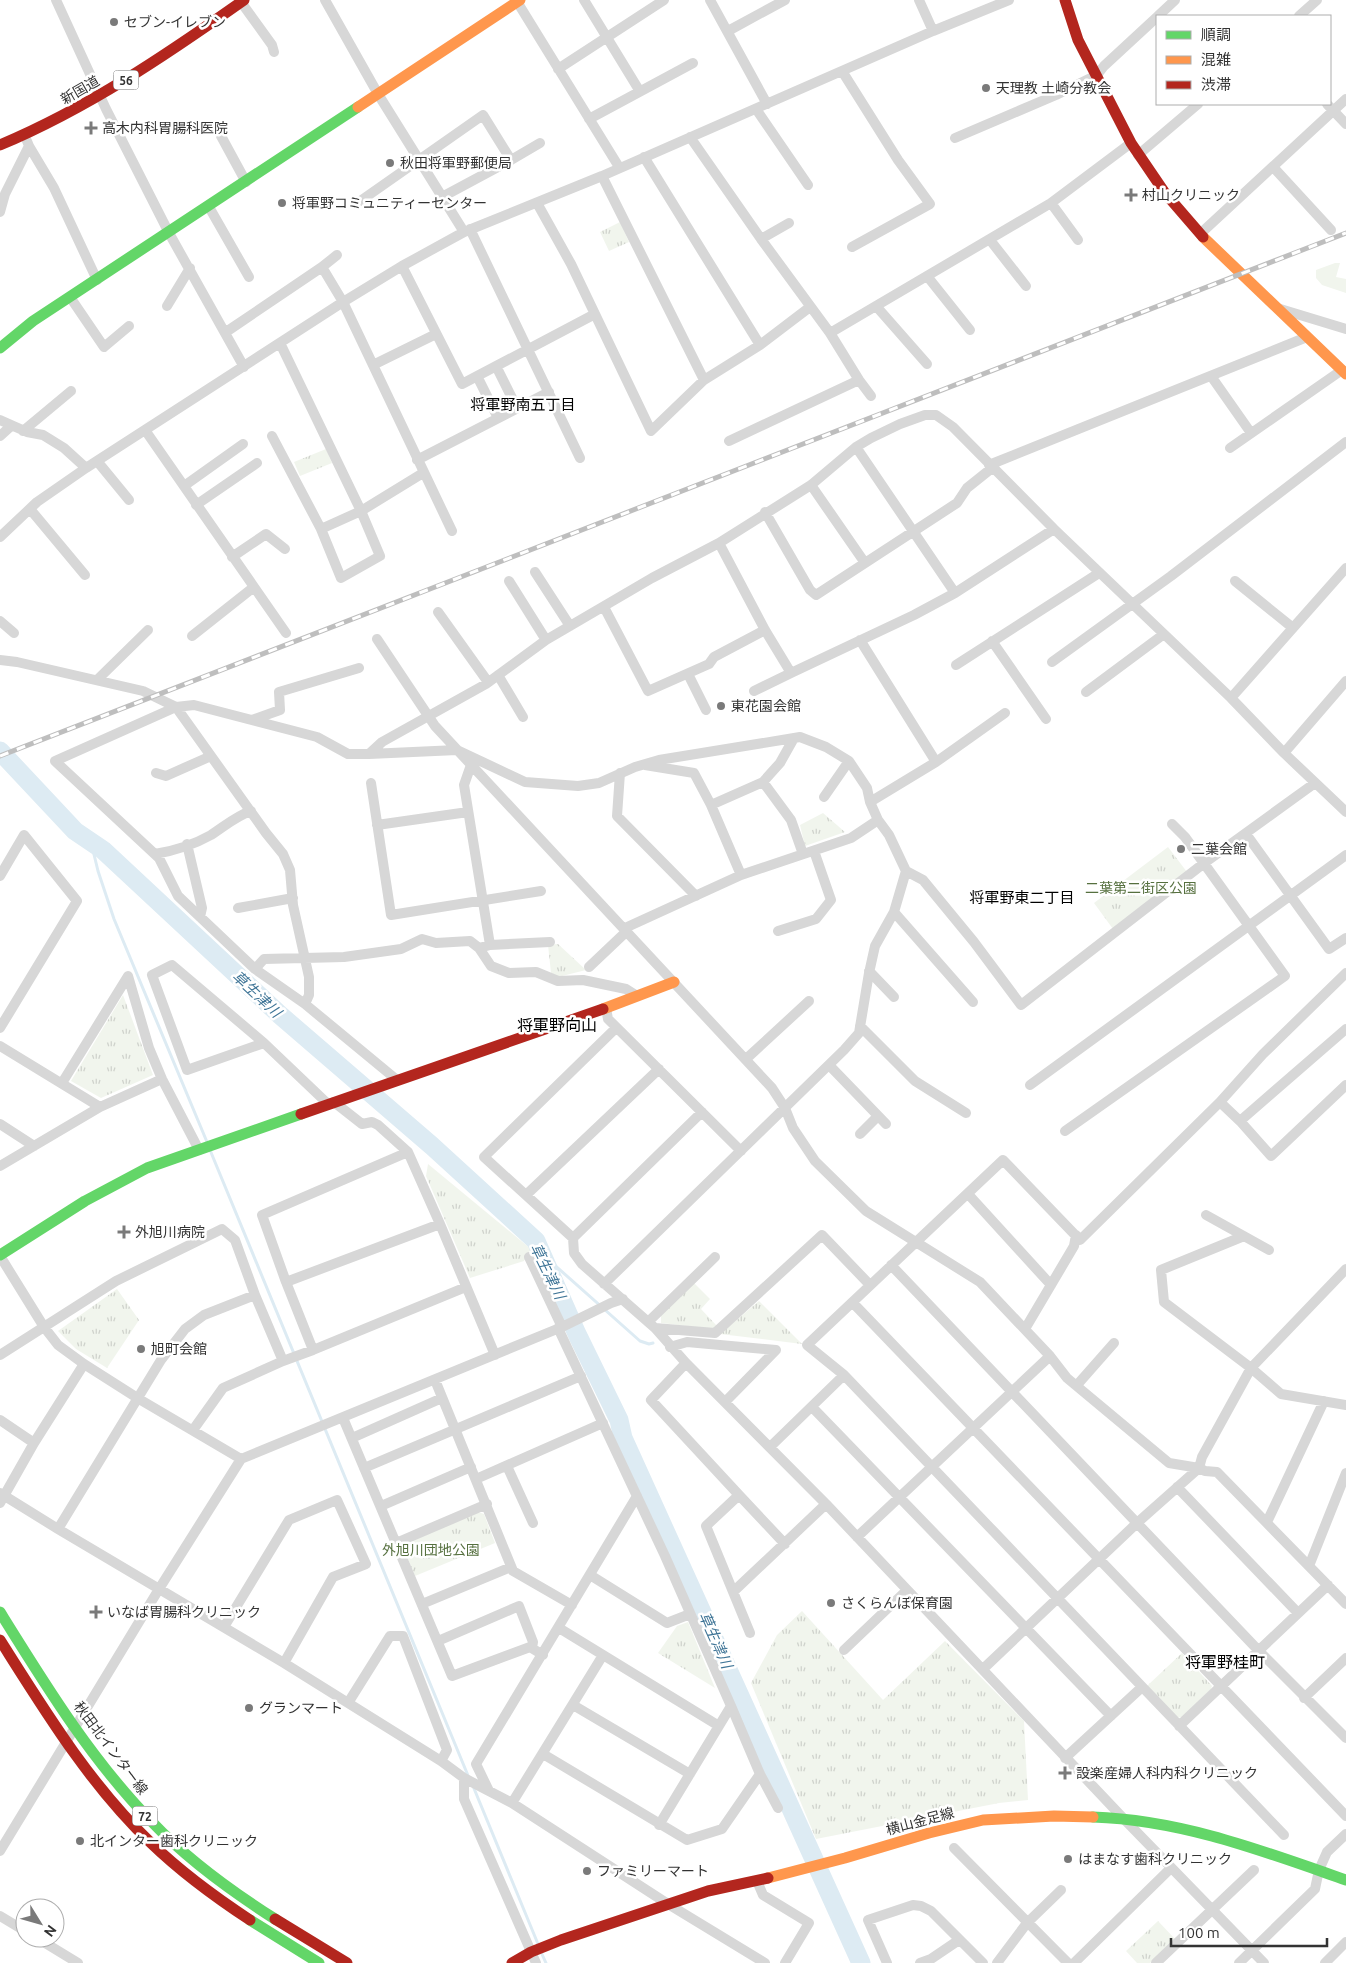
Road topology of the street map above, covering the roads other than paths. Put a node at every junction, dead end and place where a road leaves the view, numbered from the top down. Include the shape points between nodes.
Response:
1 (56, 0) edge
2 (325, 0) edge
3 (584, 0) edge
4 (664, 0) edge
5 (710, 0) edge
6 (785, 0) edge
7 (919, 0) edge
8 (1009, 0) edge
9 (1065, 0) edge
10 (1175, 0) edge
11 (1317, 0) edge
12 (242, 1) edge
13 (517, 1) edge
14 (1159, 15) edge
15 (1300, 15) edge
16 (1156, 18) edge
17 (728, 31) junction
18 (933, 31) junction
19 (607, 38) junction
20 (274, 52) dead end
21 (693, 63) dead end
22 (558, 69) junction
23 (842, 71) junction
24 (1097, 75) junction
25 (639, 90) junction
26 (378, 94) junction
27 (101, 95) junction
28 (1346, 99) edge
29 (767, 104) junction
30 (1197, 105) edge
31 (1330, 107) edge
32 (756, 109) junction
33 (589, 119) junction
34 (1346, 124) edge
35 (221, 136) dead end
36 (690, 138) junction
37 (955, 138) dead end
38 (27, 141) junction
39 (540, 143) dead end
40 (1131, 144) junction
41 (0, 145) edge
42 (1138, 155) junction
43 (644, 157) junction
44 (420, 160) junction
45 (511, 160) junction
46 (619, 167) junction
47 (1273, 167) junction
48 (602, 176) junction
49 (246, 182) junction
50 (808, 186) dead end
51 (442, 197) junction
52 (537, 203) junction
53 (1051, 203) junction
54 (356, 204) dead end
55 (209, 206) junction
56 (0, 212) edge
57 (788, 223) dead end
58 (1331, 230) dead end
59 (467, 231) junction
60 (169, 233) junction
61 (1200, 234) junction
62 (761, 239) junction
63 (990, 240) junction
64 (1078, 240) dead end
65 (852, 247) dead end
66 (337, 255) dead end
67 (402, 266) junction
68 (322, 267) junction
69 (190, 268) junction
70 (927, 276) junction
71 (249, 277) dead end
72 (97, 280) junction
73 (1026, 286) dead end
74 (70, 297) junction
75 (343, 302) junction
76 (167, 306) dead end
77 (876, 306) junction
78 (810, 307) junction
79 (1276, 307) junction
80 (595, 314) junction
81 (129, 326) dead end
82 (1346, 329) edge
83 (970, 330) dead end
84 (226, 332) junction
85 (830, 333) junction
86 (436, 334) junction
87 (1307, 337) junction
88 (280, 343) junction
89 (760, 345) junction
90 (0, 348) edge
91 (528, 349) junction
92 (927, 364) dead end
93 (373, 365) junction
94 (496, 366) junction
95 (244, 367) junction
96 (1344, 372) edge
97 (477, 376) junction
98 (1211, 376) junction
99 (704, 380) junction
100 (859, 380) junction
101 (71, 391) dead end
102 (548, 392) junction
103 (871, 396) dead end
104 (517, 408) junction
105 (498, 418) junction
106 (0, 420) edge
107 (11, 426) junction
108 (23, 430) junction
109 (145, 430) junction
110 (1251, 433) junction
111 (0, 436) edge
112 (272, 436) dead end
113 (730, 441) dead end
114 (1346, 442) edge
115 (243, 444) dead end
116 (856, 448) junction
117 (1230, 448) dead end
118 (580, 458) dead end
119 (417, 460) junction
120 (97, 461) junction
121 (257, 463) dead end
122 (990, 466) junction
123 (86, 468) junction
124 (423, 473) junction
125 (811, 485) junction
126 (184, 486) junction
127 (129, 500) dead end
128 (196, 505) junction
129 (30, 509) junction
130 (361, 511) junction
131 (765, 512) junction
132 (321, 529) junction
133 (1054, 529) junction
134 (452, 530) dead end
135 (914, 531) junction
136 (0, 537) edge
137 (719, 543) junction
138 (284, 549) dead end
139 (232, 556) junction
140 (865, 562) junction
141 (1346, 568) edge
142 (535, 572) dead end
143 (1099, 572) junction
144 (85, 575) dead end
145 (1235, 581) dead end
146 (510, 582) dead end
147 (254, 587) junction
148 (956, 593) junction
149 (1132, 604) junction
150 (604, 607) junction
151 (438, 612) dead end
152 (0, 621) edge
153 (570, 626) junction
154 (1293, 628) junction
155 (148, 630) dead end
156 (765, 630) junction
157 (14, 633) dead end
158 (286, 633) dead end
159 (1164, 634) junction
160 (192, 636) dead end
161 (376, 639) dead end
162 (546, 640) junction
163 (860, 640) junction
164 (992, 642) junction
165 (0, 660) edge
166 (1052, 662) dead end
167 (956, 665) dead end
168 (359, 668) dead end
169 (791, 673) junction
170 (688, 674) junction
171 (498, 675) junction
172 (97, 680) junction
173 (1346, 681) edge
174 (488, 682) junction
175 (754, 691) dead end
176 (1086, 692) dead end
177 (1231, 698) junction
178 (176, 707) junction
179 (706, 710) dead end
180 (1006, 713) dead end
181 (427, 716) junction
182 (523, 717) dead end
183 (1046, 719) dead end
184 (251, 720) junction
185 (794, 738) junction
186 (457, 750) junction
187 (369, 754) junction
188 (1284, 754) junction
189 (211, 756) junction
190 (849, 761) junction
191 (936, 762) junction
192 (471, 765) junction
193 (644, 765) junction
194 (156, 773) dead end
195 (620, 773) junction
196 (763, 782) junction
197 (371, 783) dead end
198 (1315, 783) junction
199 (824, 797) dead end
200 (870, 802) junction
201 (712, 806) junction
202 (251, 811) junction
203 (468, 812) junction
204 (1346, 812) edge
205 (878, 820) junction
206 (1172, 824) dead end
207 (377, 825) junction
208 (1246, 834) junction
209 (187, 844) junction
210 (814, 851) junction
211 (156, 854) junction
212 (804, 854) junction
213 (1346, 855) edge
214 (1203, 864) junction
215 (906, 871) junction
216 (741, 875) junction
217 (0, 876) edge
218 (541, 891) dead end
219 (696, 896) junction
220 (1290, 896) junction
221 (293, 898) junction
222 (483, 900) junction
223 (238, 908) dead end
224 (894, 912) junction
225 (200, 917) junction
226 (1248, 926) junction
227 (626, 929) junction
228 (778, 931) dead end
229 (1346, 938) edge
230 (550, 942) dead end
231 (490, 944) junction
232 (479, 948) junction
233 (304, 957) junction
234 (589, 967) dead end
235 (255, 969) junction
236 (869, 971) junction
237 (1346, 973) edge
238 (674, 982) junction
239 (637, 996) junction
240 (894, 997) dead end
241 (809, 1001) dead end
242 (973, 1002) dead end
243 (304, 1004) junction
244 (606, 1008) junction
245 (860, 1026) junction
246 (0, 1028) edge
247 (616, 1028) junction
248 (1346, 1028) edge
249 (264, 1043) junction
250 (0, 1046) edge
251 (746, 1059) junction
252 (829, 1065) junction
253 (659, 1069) junction
254 (162, 1079) junction
255 (392, 1082) junction
256 (62, 1083) junction
257 (1030, 1085) dead end
258 (1346, 1086) edge
259 (333, 1102) junction
260 (1220, 1102) junction
261 (100, 1107) junction
262 (785, 1108) junction
263 (702, 1112) junction
264 (966, 1113) dead end
265 (878, 1116) junction
266 (1240, 1121) junction
267 (0, 1124) edge
268 (886, 1124) dead end
269 (1065, 1131) dead end
270 (860, 1134) dead end
271 (34, 1146) junction
272 (200, 1150) junction
273 (741, 1151) junction
274 (408, 1152) junction
275 (0, 1166) edge
276 (968, 1194) junction
277 (526, 1195) junction
278 (1206, 1215) dead end
279 (440, 1224) junction
280 (1076, 1235) junction
281 (1244, 1236) junction
282 (573, 1238) junction
283 (917, 1241) junction
284 (1268, 1250) dead end
285 (0, 1255) edge
286 (529, 1257) dead end
287 (715, 1257) dead end
288 (891, 1265) junction
289 (1346, 1268) edge
290 (286, 1282) junction
291 (604, 1284) junction
292 (870, 1285) junction
293 (1051, 1285) junction
294 (466, 1287) junction
295 (255, 1295) junction
296 (623, 1300) junction
297 (852, 1303) junction
298 (651, 1325) junction
299 (44, 1327) junction
300 (562, 1327) junction
301 (1025, 1329) junction
302 (1114, 1343) dead end
303 (670, 1347) junction
304 (313, 1350) junction
305 (0, 1354) edge
306 (495, 1355) junction
307 (1050, 1356) junction
308 (286, 1360) junction
309 (686, 1363) junction
310 (84, 1364) junction
311 (1251, 1368) junction
312 (844, 1375) junction
313 (581, 1376) junction
314 (435, 1380) junction
315 (1077, 1385) junction
316 (1013, 1392) junction
317 (442, 1398) junction
318 (139, 1399) junction
319 (1324, 1401) junction
320 (725, 1402) junction
321 (1346, 1405) edge
322 (812, 1407) junction
323 (343, 1418) junction
324 (0, 1420) edge
325 (603, 1423) junction
326 (973, 1428) junction
327 (455, 1429) junction
328 (193, 1430) junction
329 (352, 1438) junction
330 (34, 1443) junction
331 (770, 1447) junction
332 (240, 1459) junction
333 (507, 1466) junction
334 (932, 1466) junction
335 (364, 1468) junction
336 (471, 1468) junction
337 (1199, 1468) junction
338 (1346, 1473) edge
339 (476, 1479) junction
340 (1177, 1487) junction
341 (637, 1496) junction
342 (739, 1496) junction
343 (900, 1496) junction
344 (2, 1497) edge
345 (487, 1504) junction
346 (826, 1504) junction
347 (380, 1506) junction
348 (1267, 1522) junction
349 (533, 1523) dead end
350 (1137, 1523) junction
351 (58, 1529) junction
352 (857, 1537) junction
353 (396, 1543) junction
354 (785, 1544) junction
355 (1098, 1559) junction
356 (1309, 1566) junction
357 (511, 1567) junction
358 (590, 1575) junction
359 (1328, 1585) junction
360 (159, 1589) junction
361 (907, 1590) junction
362 (734, 1592) junction
363 (1057, 1597) junction
364 (422, 1604) junction
365 (1346, 1604) edge
366 (572, 1606) junction
367 (0, 1612) edge
368 (1298, 1613) junction
369 (690, 1614) junction
370 (224, 1627) junction
371 (1026, 1627) junction
372 (558, 1628) junction
373 (750, 1632) dead end
374 (0, 1640) edge
375 (438, 1642) junction
376 (532, 1648) junction
377 (844, 1650) dead end
378 (1259, 1651) junction
379 (542, 1655) junction
380 (603, 1655) junction
381 (1346, 1658) edge
382 (284, 1663) junction
383 (983, 1669) junction
384 (1221, 1687) junction
385 (1142, 1688) junction
386 (1304, 1698) junction
387 (348, 1703) junction
388 (573, 1705) junction
389 (731, 1706) junction
390 (1111, 1716) junction
391 (719, 1726) junction
392 (1179, 1726) junction
393 (75, 1727) junction
394 (1346, 1738) edge
395 (66, 1742) junction
396 (543, 1754) junction
397 (1065, 1758) junction
398 (441, 1761) junction
399 (690, 1774) junction
400 (760, 1774) junction
401 (464, 1778) junction
402 (489, 1792) junction
403 (512, 1803) junction
404 (778, 1808) dead end
405 (1346, 1816) edge
406 (1123, 1818) junction
407 (659, 1825) junction
408 (1346, 1834) edge
409 (1284, 1835) dead end
410 (954, 1848) dead end
411 (0, 1851) edge
412 (1171, 1868) junction
413 (1254, 1870) dead end
414 (1319, 1870) junction
415 (1346, 1880) edge
416 (756, 1881) junction
417 (1061, 1890) dead end
418 (668, 1904) junction
419 (1212, 1910) junction
420 (0, 1916) edge
421 (1027, 1923) junction
422 (15, 1925) edge
423 (959, 1940) junction
424 (1346, 1942) edge
425 (53, 1948) edge
426 (1252, 1951) junction
427 (533, 1955) edge
428 (78, 1963) edge
429 (319, 1963) edge
430 (347, 1963) edge
431 (512, 1963) edge
432 (766, 1963) edge
433 (785, 1963) edge
434 (887, 1963) edge
435 (920, 1963) edge
436 (983, 1963) edge
437 (997, 1963) edge
438 (1068, 1963) edge
439 (1074, 1963) edge
440 (1156, 1963) edge
441 (1240, 1963) edge
442 (1264, 1963) edge
443 (1325, 1963) edge

1 - 27 street
2 - 26 street
3 - 19 street
4 - 19 street
5 - 17 street
6 - 17 street
7 - 18 street
8 - 18 street
9 - 24 street via 1078,40
10 - 14 street
11 - 15 street
12 - 20 street
12 - 27 street, 新国道 / 56 via 144,70
13 - 22 street
13 - 26 street
16 - 24 street
17 - 29 street
18 - 23 street
19 - 22 street
19 - 25 street
21 - 25 street
22 - 33 street
23 - 29 street
23 - 65 street via 930,204
24 - 37 street
24 - 40 street
25 - 33 street
26 - 44 street
26 - 49 street
27 - 38 street, 新国道 / 56
27 - 60 street
28 - 31 street
29 - 32 street
30 - 42 street
31 - 34 street
31 - 47 street
32 - 36 street
32 - 50 street
33 - 46 street
35 - 49 street
36 - 43 street
36 - 62 street
38 - 41 street, 新国道 / 56
38 - 56 street
38 - 72 street via 54,188
39 - 45 street
40 - 42 street
40 - 53 street
42 - 61 street
43 - 46 street
43 - 89 street
44 - 45 street via 483,115
44 - 51 street
44 - 54 street
45 - 51 street
46 - 48 street
47 - 58 street
47 - 61 street
48 - 52 street
48 - 99 street
49 - 55 street
51 - 59 street
52 - 59 street
52 - 80 street
53 - 63 street
53 - 64 street
55 - 60 street
55 - 71 street
57 - 62 street
59 - 67 street
59 - 91 street
60 - 69 street
60 - 72 street
61 - 79 street
62 - 78 street
63 - 70 street
63 - 73 street
66 - 68 street
67 - 75 street
67 - 86 street
68 - 75 street
68 - 84 street
69 - 76 street
69 - 84 street
70 - 77 street
70 - 83 street
72 - 74 street
74 - 81 street via 104,347
74 - 90 street
75 - 88 street
75 - 93 street
77 - 85 street
77 - 92 street
78 - 85 street
78 - 89 street
79 - 82 street
79 - 87 street
80 - 91 street
80 - 99 street via 651,431
84 - 95 street
85 - 100 street
86 - 93 street
86 - 97 street via 462,384
87 - 96 street
87 - 98 street
88 - 95 street
88 - 130 street
89 - 99 street
91 - 94 street
91 - 102 street
93 - 119 street
94 - 97 street
94 - 104 street
95 - 109 street
96 - 110 street
97 - 105 street
98 - 110 street
98 - 122 street
100 - 103 street
100 - 113 street
101 - 108 street
102 - 104 street
102 - 118 street
104 - 105 street
105 - 119 street
106 - 107 street
107 - 108 street
107 - 111 street
108 - 123 street via 43,435
109 - 120 street
109 - 126 street
110 - 117 street
112 - 132 street
114 - 149 street
115 - 126 street
116 - 122 street via 900,424 925,414 936,415 953,427
116 - 125 street
116 - 135 street
119 - 124 street
120 - 123 street
120 - 127 street
121 - 128 street
122 - 133 street
122 - 135 street via 967,488 957,503
123 - 129 street
124 - 130 street
124 - 134 street
125 - 131 street
125 - 140 street
126 - 128 street
128 - 139 street
129 - 136 street
129 - 144 street
130 - 132 street
130 - 132 street via 380,556 341,578
131 - 137 street
131 - 140 street via 816,595
133 - 143 street
133 - 148 street
135 - 140 street
135 - 148 street
137 - 150 street
137 - 156 street
138 - 139 street via 266,534
139 - 147 street
141 - 154 street
142 - 153 street
143 - 149 street
143 - 164 street
145 - 154 street
146 - 162 street
147 - 158 street
147 - 160 street
148 - 163 street
149 - 159 street
149 - 166 street
150 - 153 street
150 - 170 street via 648,692
151 - 174 street
152 - 157 street
153 - 162 street
154 - 177 street
155 - 172 street
156 - 169 street
156 - 170 street
159 - 176 street
159 - 177 street
161 - 181 street
162 - 171 street
163 - 169 street
163 - 191 street
164 - 167 street
164 - 183 street
165 - 172 street
168 - 184 street via 278,692 280,710
169 - 175 street
170 - 179 street
171 - 174 street
171 - 182 street
172 - 178 street via 151,694
173 - 188 street
174 - 181 street
177 - 188 street
178 - 184 street via 194,705
178 - 189 street
178 - 211 street via 55,761
180 - 191 street
181 - 186 street
181 - 187 street via 382,742
184 - 187 street via 317,737 348,754
185 - 190 street via 800,737 826,747
185 - 193 street
185 - 196 street via 780,763
186 - 187 street
186 - 192 street
186 - 195 street via 525,782 578,786 599,783
188 - 198 street
189 - 194 street via 166,776
189 - 202 street
190 - 199 street
190 - 200 street via 867,788
191 - 200 street
192 - 203 street via 464,784
192 - 227 street
193 - 195 street
193 - 201 street via 694,773
195 - 219 street via 617,816
196 - 201 street
196 - 212 street via 790,820
197 - 207 street
198 - 204 street
198 - 208 street
200 - 205 street
201 - 216 street
202 - 209 street via 240,814 209,836
202 - 221 street via 283,854 290,870
203 - 207 street
203 - 222 street
205 - 210 street via 851,838
205 - 215 street
206 - 214 street
207 - 222 street via 391,915
208 - 214 street
208 - 220 street
209 - 211 street
209 - 225 street via 202,908
210 - 212 street
210 - 228 street via 831,900 816,919
211 - 225 street via 178,896
212 - 216 street
213 - 220 street
214 - 215 street via 1022,1005 923,880
214 - 226 street
215 - 224 street
216 - 219 street
217 - 246 street via 24,835 77,901
218 - 222 street
219 - 227 street
220 - 226 street
220 - 229 street via 1329,950
221 - 223 street
221 - 233 street
222 - 231 street
224 - 236 street via 875,946
224 - 242 street
225 - 235 street
226 - 257 street
226 - 269 street via 1285,976
227 - 234 street
227 - 238 street
230 - 231 street
231 - 232 street
232 - 233 street via 470,941 436,943 422,939 401,949 382,952 344,957
232 - 239 street via 491,966 509,973 536,972 558,981 583,980 626,988
233 - 235 street via 264,958
233 - 243 street via 309,977 309,995
235 - 243 street
236 - 240 street
236 - 245 street
237 - 260 street via 1263,1054
238 - 239 street
238 - 251 street
239 - 244 street
241 - 251 street
243 - 255 street
244 - 247 street via 608,1019
244 - 255 street
245 - 252 street via 859,1033
245 - 264 street via 915,1081
247 - 253 street
247 - 277 street via 484,1156
248 - 266 street
249 - 249 street via 172,965 152,975 186,1070
249 - 259 street
250 - 256 street
251 - 262 street
252 - 262 street
252 - 265 street
253 - 263 street
253 - 277 street
254 - 256 street via 149,1048 128,976
254 - 261 street
254 - 272 street
255 - 259 street
256 - 261 street
258 - 266 street via 1270,1156
259 - 272 street
259 - 274 street via 362,1124 378,1124
260 - 266 street
260 - 280 street via 1080,1240
261 - 271 street
262 - 273 street
262 - 283 street via 793,1128 815,1161 866,1210
263 - 273 street
263 - 282 street
265 - 268 street
265 - 270 street
267 - 271 street
271 - 275 street
272 - 285 street via 146,1168 85,1201
273 - 291 street
274 - 279 street
274 - 290 street via 262,1215
276 - 280 street via 1003,1160
276 - 283 street
276 - 293 street
277 - 282 street
278 - 281 street
279 - 290 street
279 - 294 street
280 - 293 street via 1074,1246
281 - 284 street
281 - 311 street via 1161,1270 1164,1302
282 - 291 street via 574,1253
283 - 288 street
283 - 301 street via 980,1282
285 - 299 street
286 - 300 street
287 - 298 street
288 - 292 street
288 - 316 street
289 - 311 street
290 - 304 street
291 - 296 street
292 - 297 street
292 - 298 street via 822,1235 715,1333
293 - 301 street
294 - 304 street
294 - 306 street
295 - 299 street via 235,1240 222,1229 116,1281
295 - 308 street
295 - 318 street via 204,1315 185,1328 161,1360
296 - 298 street
296 - 300 street
297 - 312 street via 808,1345
297 - 326 street
298 - 303 street
299 - 305 street
299 - 310 street via 58,1345
300 - 306 street
300 - 313 street
301 - 307 street
302 - 315 street
303 - 309 street
303 - 320 street via 687,1342 776,1350
304 - 308 street
306 - 314 street
307 - 315 street via 1067,1378
307 - 316 street
308 - 328 street via 223,1388
309 - 320 street
309 - 342 street via 651,1400
310 - 318 street
310 - 330 street
311 - 319 street via 1281,1394
311 - 337 street
312 - 322 street
312 - 334 street
313 - 325 street
313 - 327 street
314 - 317 street
314 - 323 street
315 - 337 street via 1169,1463
316 - 326 street
316 - 350 street
317 - 327 street
317 - 329 street
318 - 328 street
318 - 351 street
319 - 321 street
319 - 348 street
320 - 331 street
322 - 331 street
322 - 343 street
323 - 329 street
323 - 332 street
324 - 330 street
325 - 333 street
325 - 341 street
326 - 334 street
326 - 355 street
327 - 335 street
327 - 336 street
328 - 332 street
329 - 335 street
330 - 344 street
331 - 346 street
332 - 360 street
333 - 339 street
333 - 349 street
334 - 343 street
334 - 363 street
335 - 347 street
336 - 339 street
336 - 347 street
337 - 340 street
337 - 348 street via 1217,1472
338 - 356 street
339 - 345 street
340 - 350 street
340 - 368 street
341 - 358 street
341 - 369 street
342 - 354 street
342 - 362 street via 706,1526
343 - 352 street
343 - 371 street
344 - 351 street
345 - 353 street
345 - 357 street
346 - 352 street
346 - 354 street
347 - 353 street
348 - 356 street
350 - 355 street
350 - 378 street
351 - 360 street
352 - 361 street
353 - 364 street
354 - 362 street
355 - 363 street
355 - 384 street
356 - 359 street
357 - 364 street
357 - 366 street
358 - 366 street
358 - 369 street via 667,1623
359 - 365 street
359 - 368 street
360 - 370 street
360 - 393 street
361 - 377 street
361 - 383 street
362 - 373 street
363 - 371 street
363 - 385 street
364 - 375 street
366 - 372 street
367 - 393 street, 秋田北インター線 / 72
368 - 378 street
369 - 389 street
370 - 382 street
370 - 382 street via 289,1520 336,1500 366,1564 333,1577
371 - 383 street
371 - 390 street
372 - 379 street
372 - 380 street
374 - 395 street, 72
375 - 376 street via 452,1676
375 - 376 street via 519,1606 533,1642
376 - 379 street
378 - 384 street
378 - 386 street
379 - 402 street via 476,1764
380 - 388 street
380 - 391 street
381 - 386 street
382 - 387 street
383 - 397 street
384 - 392 street
384 - 405 street
385 - 390 street
385 - 392 street
386 - 394 street
387 - 398 street
387 - 398 street via 390,1636 403,1636 447,1750
388 - 396 street
388 - 399 street
389 - 391 street
389 - 400 street
390 - 397 street
391 - 399 street
392 - 409 street
393 - 395 street
393 - 430 street, 秋田北インター線 / 72 via 127,1796 181,1850 241,1897
395 - 411 street
395 - 429 street, 72 via 122,1813 177,1867 236,1911
396 - 403 street
396 - 407 street
397 - 406 street
398 - 401 street
399 - 407 street
400 - 404 street
400 - 407 street via 722,1829 686,1840
401 - 402 street
401 - 427 street via 464,1799
402 - 403 street
403 - 418 street
406 - 412 street
406 - 414 street, 横山金足線 via 1189,1829
406 - 416 street, 横山金足線 via 1054,1816 983,1820
408 - 414 street via 1327,1852
410 - 421 street
412 - 419 street
412 - 439 street
413 - 419 street
414 - 415 street, 横山金足線
414 - 426 street via 1315,1889
416 - 418 street, 横山金足線
416 - 433 street via 763,1895 809,1923
417 - 421 street
418 - 427 street, 横山金足線 via 546,1946
418 - 432 street
419 - 426 street
419 - 440 street
420 - 422 street
421 - 437 street
421 - 438 street
423 - 434 street via 931,1911 913,1905 868,1920
423 - 435 street
423 - 436 street
424 - 443 street
425 - 428 street
426 - 441 street
426 - 442 street
427 - 431 street, 横山金足線

